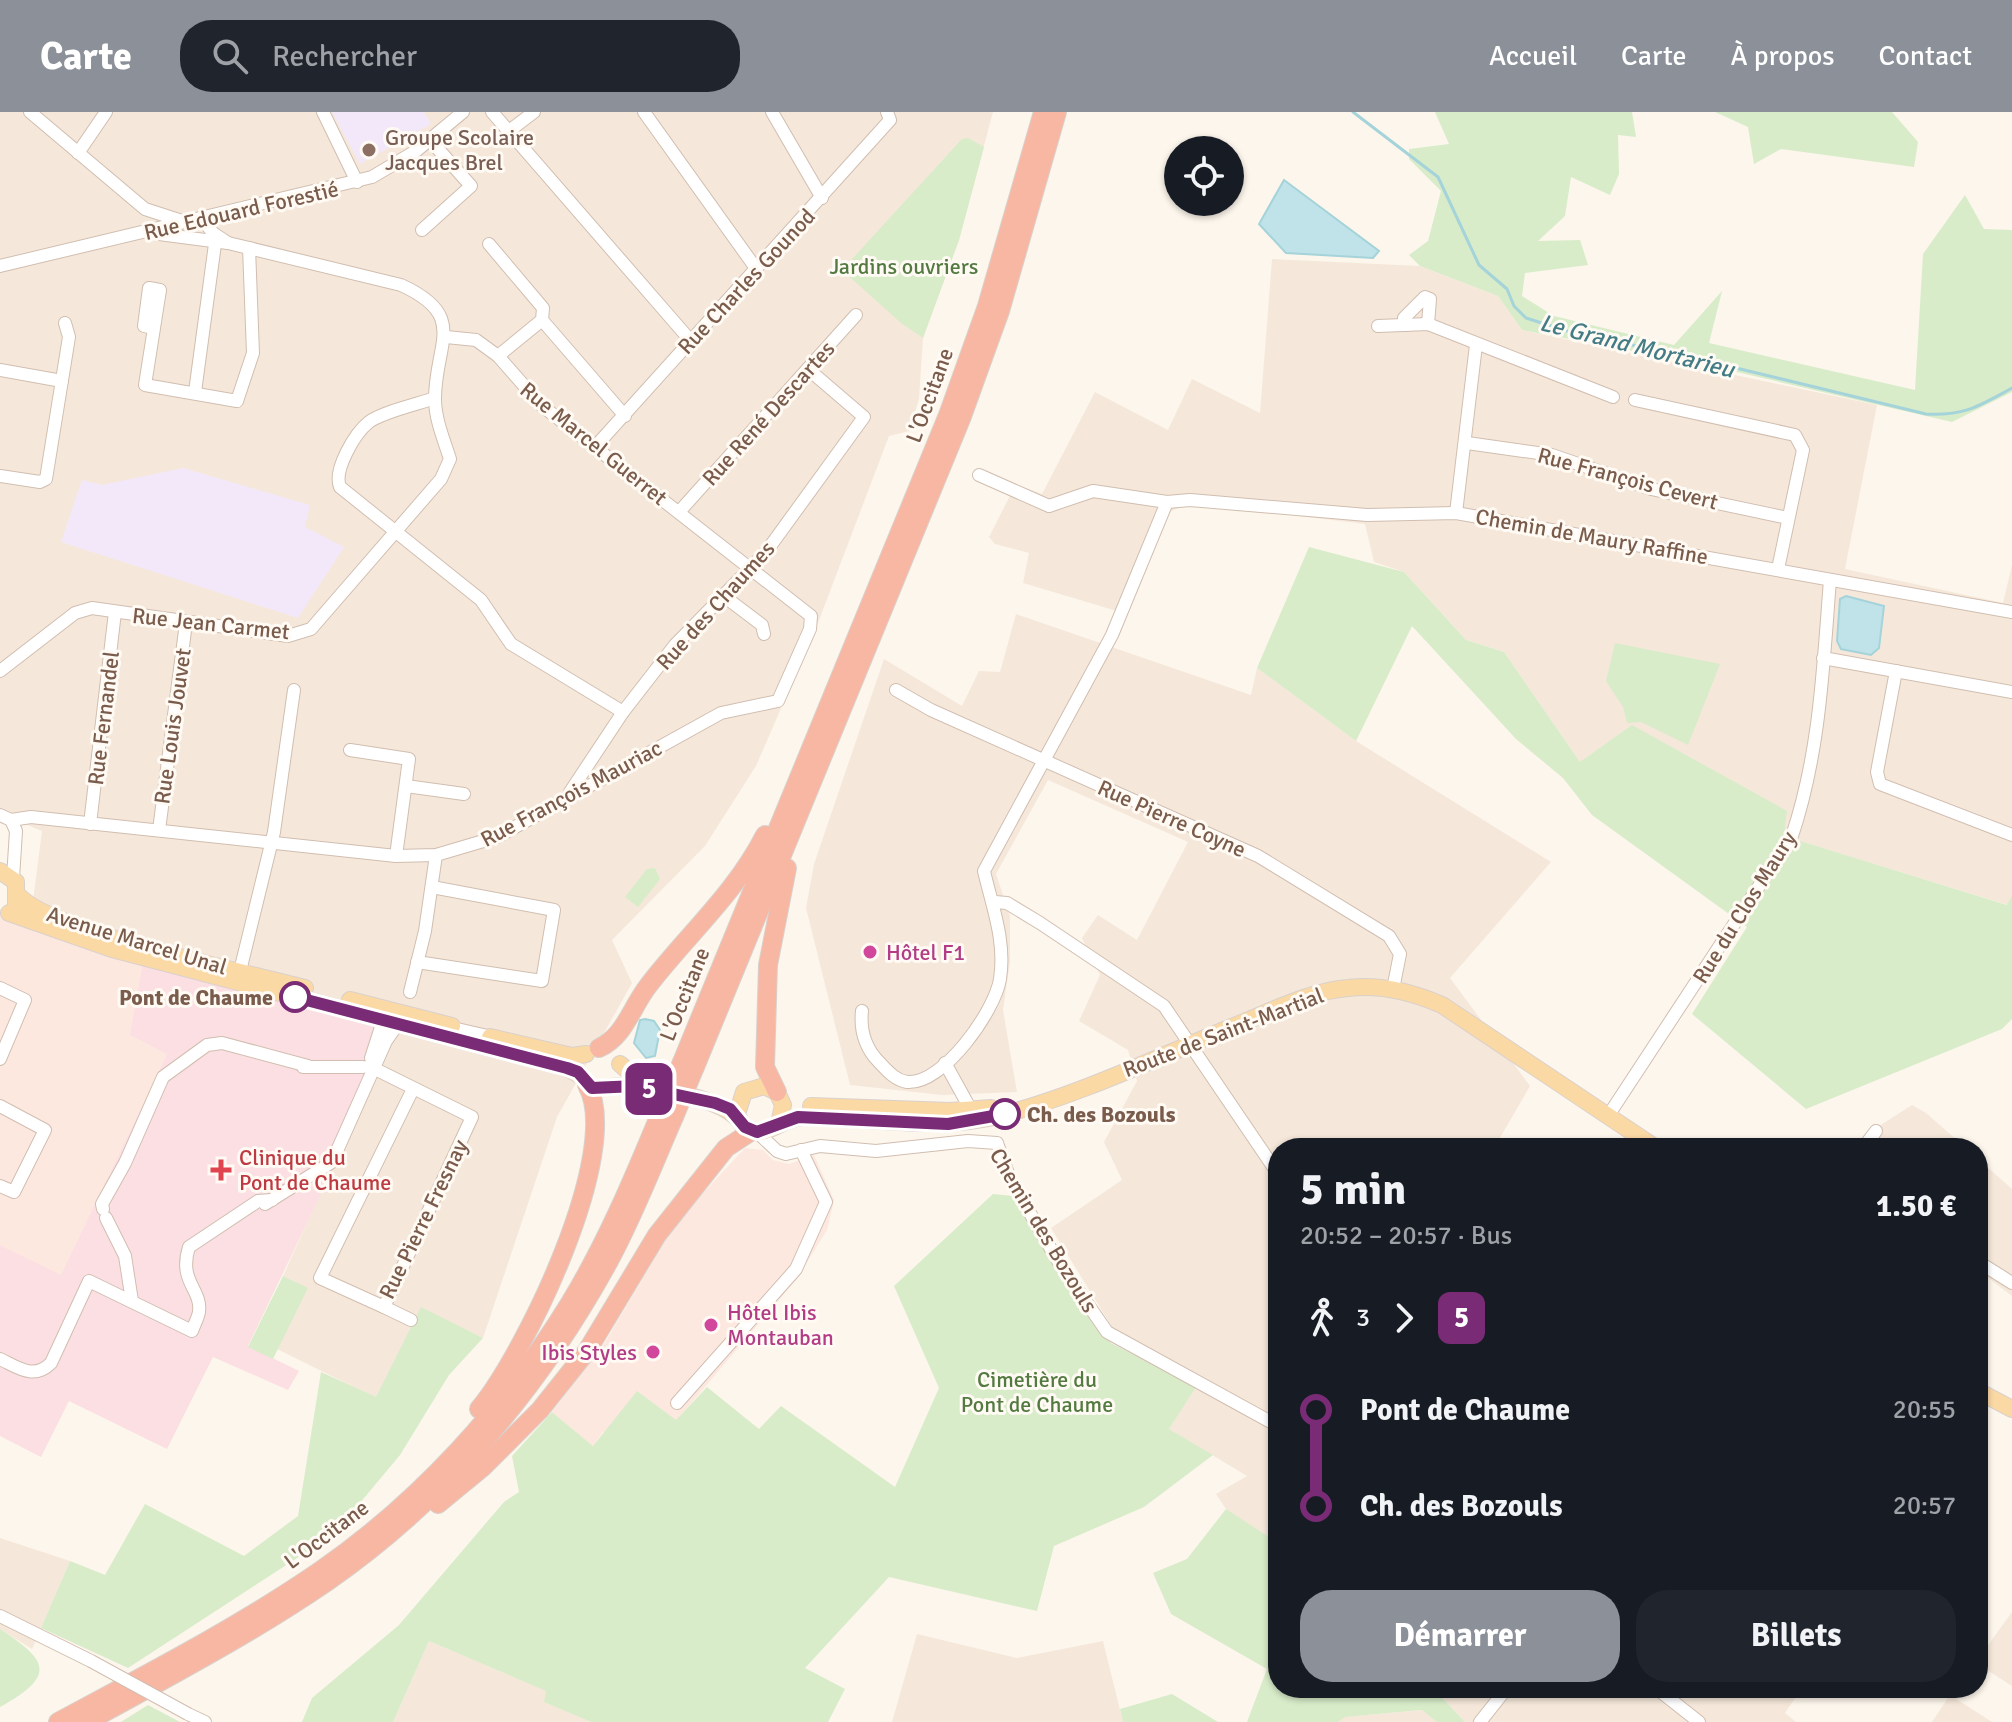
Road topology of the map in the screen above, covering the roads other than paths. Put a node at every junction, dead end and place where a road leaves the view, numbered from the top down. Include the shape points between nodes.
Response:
1 (30, 112) edge
2 (106, 112) edge
3 (323, 112) edge
4 (463, 112) edge
5 (492, 112) edge
6 (534, 112) edge
7 (644, 112) edge
8 (772, 112) edge
9 (887, 112) edge
10 (1043, 112) edge
11 (1057, 112) edge
12 (509, 131) junction
13 (430, 140) junction
14 (78, 153) junction
15 (357, 182) junction
16 (822, 198) junction
17 (149, 210) junction
18 (223, 215) junction
19 (202, 219) junction
20 (188, 223) junction
21 (422, 230) dead end
22 (152, 231) junction
23 (217, 242) junction
24 (489, 244) dead end
25 (249, 248) junction
26 (0, 266) edge
27 (755, 267) junction
28 (856, 315) dead end
29 (542, 320) junction
30 (65, 323) dead end
31 (1428, 324) junction
32 (1407, 325) junction
33 (1378, 326) dead end
34 (154, 328) dead end
35 (446, 337) junction
36 (690, 340) junction
37 (1476, 345) junction
38 (498, 356) junction
39 (808, 369) junction
40 (0, 370) edge
41 (62, 381) junction
42 (195, 392) junction
43 (1613, 397) dead end
44 (435, 398) junction
45 (1635, 400) dead end
46 (625, 416) junction
47 (1467, 443) junction
48 (595, 447) junction
49 (979, 475) dead end
50 (0, 476) edge
51 (1167, 502) junction
52 (679, 512) junction
53 (1456, 513) junction
54 (1788, 518) junction
55 (396, 530) junction
56 (751, 567) junction
57 (1778, 569) junction
58 (1830, 580) junction
59 (725, 597) junction
60 (115, 612) junction
61 (2012, 612) edge
62 (186, 623) junction
63 (764, 634) dead end
64 (1823, 658) junction
65 (0, 671) edge
66 (1896, 671) junction
67 (294, 690) dead end
68 (896, 690) dead end
69 (2012, 692) edge
70 (623, 712) junction
71 (350, 750) dead end
72 (1047, 761) junction
73 (808, 776) junction
74 (406, 786) junction
75 (464, 794) dead end
76 (568, 795) junction
77 (9, 822) edge
78 (90, 824) junction
79 (159, 830) junction
80 (2012, 835) edge
81 (272, 843) junction
82 (436, 855) junction
83 (396, 856) junction
84 (4, 872) edge
85 (432, 887) junction
86 (19, 896) junction
87 (995, 902) junction
88 (4, 915) edge
89 (148, 959) junction
90 (417, 962) junction
91 (240, 971) junction
92 (0, 988) edge
93 (1393, 989) junction
94 (410, 992) dead end
95 (862, 1011) dead end
96 (382, 1022) junction
97 (404, 1025) junction
98 (492, 1037) junction
99 (1190, 1043) junction
100 (593, 1051) junction
101 (0, 1059) edge
102 (945, 1063) junction
103 (620, 1064) junction
104 (368, 1072) junction
105 (584, 1080) junction
106 (611, 1087) junction
107 (958, 1087) junction
108 (413, 1089) junction
109 (744, 1092) junction
110 (779, 1095) junction
111 (1037, 1102) junction
112 (0, 1106) edge
113 (971, 1110) junction
114 (950, 1111) junction
115 (668, 1114) junction
116 (1608, 1116) junction
117 (903, 1123) junction
118 (778, 1125) junction
119 (750, 1128) junction
120 (1876, 1131) dead end
121 (1641, 1138) edge
122 (1871, 1138) edge
123 (801, 1150) junction
124 (781, 1153) junction
125 (1268, 1159) edge
126 (0, 1186) edge
127 (1988, 1268) edge
128 (2012, 1283) edge
129 (132, 1301) junction
130 (384, 1307) junction
131 (411, 1320) dead end
132 (0, 1359) edge
133 (1988, 1396) edge
134 (677, 1403) dead end
135 (2012, 1409) edge
136 (1268, 1421) edge
137 (385, 1520) junction
138 (364, 1555) junction
139 (0, 1616) edge
140 (1499, 1698) edge
141 (1669, 1698) edge
142 (58, 1722) edge
143 (87, 1722) edge
144 (205, 1722) edge
145 (1480, 1722) edge
146 (1699, 1722) edge

1 - 14 street
2 - 14 street
3 - 15 street
4 - 13 street, Rue Edouard Forestié
5 - 12 street
6 - 12 street
7 - 27 street
8 - 16 street
9 - 16 street, Rue Charles Gounod via 890,120
10 - 73 highway, L'Occitane via 987,306
11 - 73 highway, L'Occitane via 971,394
12 - 36 street
13 - 15 street, Rue Edouard Forestié via 394,166
13 - 21 street via 471,186
14 - 17 street
15 - 18 street, Rue Edouard Forestié
16 - 27 street, Rue Charles Gounod
17 - 20 street
17 - 22 street
18 - 19 street, Rue Edouard Forestié
18 - 23 street
19 - 20 street, Rue Edouard Forestié
19 - 23 street
20 - 22 street, Rue Edouard Forestié
22 - 23 street
22 - 26 street, Rue Edouard Forestié
23 - 25 street
23 - 42 street
24 - 29 street via 535,296 543,308
25 - 35 street via 401,285 429,299 444,321
25 - 42 street via 253,353 237,401
27 - 36 street, Rue Charles Gounod
28 - 39 street, Rue René Descartes
29 - 38 street
29 - 46 street
30 - 41 street via 69,337
31 - 32 street
31 - 32 street via 1430,299 1425,297 1404,318
31 - 37 street
32 - 33 street
34 - 42 street via 145,385
35 - 38 street, Rue Marcel Guerret via 476,340
35 - 44 street
36 - 46 street, Rue Charles Gounod
37 - 43 street
37 - 47 street
38 - 48 street, Rue Marcel Guerret via 541,405
39 - 52 street, Rue René Descartes
39 - 56 street, Rue des Chaumes via 864,417
40 - 41 street
41 - 50 street via 46,479
44 - 55 street, Rue Jean Carmet via 450,459 441,479
44 - 55 street via 369,422 340,464 338,483
45 - 54 street via 1795,435 1803,450
46 - 48 street, Rue Charles Gounod
47 - 53 street
47 - 54 street, Rue François Cevert via 1552,455 1651,489
48 - 52 street, Rue Marcel Guerret
49 - 51 street, Chemin de Maury Raffine via 1049,506 1093,491
51 - 53 street, Chemin de Maury Raffine via 1367,515
51 - 72 street via 1112,635
52 - 56 street, Rue Marcel Guerret
53 - 57 street, Chemin de Maury Raffine
54 - 57 street
55 - 62 street, Rue Jean Carmet via 311,629 288,636
55 - 70 street via 481,600 511,644
56 - 59 street, Rue des Chaumes
56 - 76 street, Rue François Mauriac via 811,616 778,701 721,713
57 - 58 street, Chemin de Maury Raffine
58 - 61 street, Chemin de Maury Raffine
58 - 64 street, Rue du Clos Maury
59 - 63 street via 762,625
59 - 70 street, Rue des Chaumes via 675,645
60 - 62 street, Rue Jean Carmet
60 - 65 street, Rue Jean Carmet via 92,608 75,613
60 - 78 street, Rue Fernandel
62 - 79 street, Rue Louis Jouvet
64 - 66 street
64 - 116 street, Rue du Clos Maury via 1809,786 1792,836
66 - 69 street
66 - 80 street via 1877,772 1880,784
67 - 81 street
68 - 72 street, Rue Pierre Coyne
70 - 76 street, Rue des Chaumes
71 - 74 street via 409,759
72 - 87 street via 984,871
72 - 93 street, Rue Pierre Coyne via 1258,856 1389,936 1400,954
73 - 100 highway via 734,886 648,986 617,1037
73 - 110 highway via 771,939 765,1067
73 - 115 highway, L'Occitane, bridge
74 - 75 street
74 - 83 street
76 - 82 street, Rue François Mauriac via 497,837
77 - 78 street, Rue François Mauriac
77 - 84 street via 14,852
78 - 79 street, Rue François Mauriac
79 - 81 street, Rue François Mauriac
81 - 83 street, Rue François Mauriac
81 - 91 street
82 - 83 street, Rue François Mauriac
82 - 85 street
84 - 86 main road
85 - 90 street
85 - 90 street via 554,910 542,981
86 - 88 main road
86 - 91 main road, Avenue Marcel Unal via 37,910 110,937
87 - 99 street via 1007,903 1040,923 1155,999 1173,1015
87 - 102 street via 1001,953 996,1000
88 - 89 main road, Avenue Marcel Unal
89 - 91 street via 236,976
89 - 96 main road, Avenue Marcel Unal
90 - 94 street
91 - 98 main road, Avenue Marcel Unal
92 - 101 street via 25,1000
93 - 99 main road, Route de Saint-Martial via 1316,994
93 - 116 main road, Route de Saint-Martial via 1419,995 1465,1019
95 - 102 street via 868,1050 894,1077 918,1081
96 - 97 main road, Avenue Marcel Unal
96 - 98 street via 397,1015
96 - 104 street
97 - 104 street via 390,1034
97 - 105 main road, Avenue Marcel Unal via 567,1068
98 - 100 main road, Avenue Marcel Unal via 572,1056
99 - 111 main road, Route de Saint-Martial
99 - 125 street
100 - 103 main road via 613,1052
100 - 105 main road via 580,1064
102 - 107 street
103 - 106 main road via 620,1077
103 - 109 main road via 644,1080 722,1096
104 - 108 street, Rue Pierre Fresnay
104 - 129 street via 365,1092 332,1162 189,1247 187,1280 199,1311 192,1331
104 - 129 street via 308,1066 214,1043 163,1077 102,1204 125,1256
105 - 106 main road via 598,1090
105 - 137 highway via 597,1109 585,1185 533,1322 484,1403
106 - 119 main road via 636,1086 715,1103
107 - 113 street
107 - 114 street via 959,1103
108 - 130 street, Rue Pierre Fresnay via 472,1117
108 - 130 street, Rue Pierre Fresnay via 320,1278
109 - 110 main road via 764,1086
109 - 119 main road via 737,1106
110 - 114 main road, Route de Saint-Martial via 799,1106
110 - 118 main road via 784,1111
111 - 113 main road, Route de Saint-Martial
111 - 117 main road, Route de Saint-Martial via 962,1123
112 - 126 street via 45,1130 14,1192
113 - 114 main road, Route de Saint-Martial
113 - 117 main road via 962,1118
115 - 137 highway, L'Occitane via 589,1270 531,1362 451,1458
115 - 138 highway, L'Occitane via 610,1258 550,1357 458,1469
116 - 121 main road, Route de Saint-Martial
117 - 118 main road, Route de Saint-Martial via 798,1117
118 - 119 main road
118 - 124 street via 776,1144
119 - 124 street
119 - 138 highway via 726,1148 657,1235 587,1351 540,1410 462,1484 406,1530
120 - 122 street
123 - 124 street, Chemin des Bozouls
123 - 134 street via 826,1202 796,1269
123 - 136 street, Chemin des Bozouls via 997,1143 1018,1193 1107,1332
127 - 128 street
129 - 132 street via 89,1281 42,1372 32,1374
130 - 131 street
133 - 135 main road
137 - 142 highway, L'Occitane via 250,1616
138 - 143 highway, L'Occitane via 273,1617
139 - 144 street, bridge
140 - 145 street
141 - 146 street

